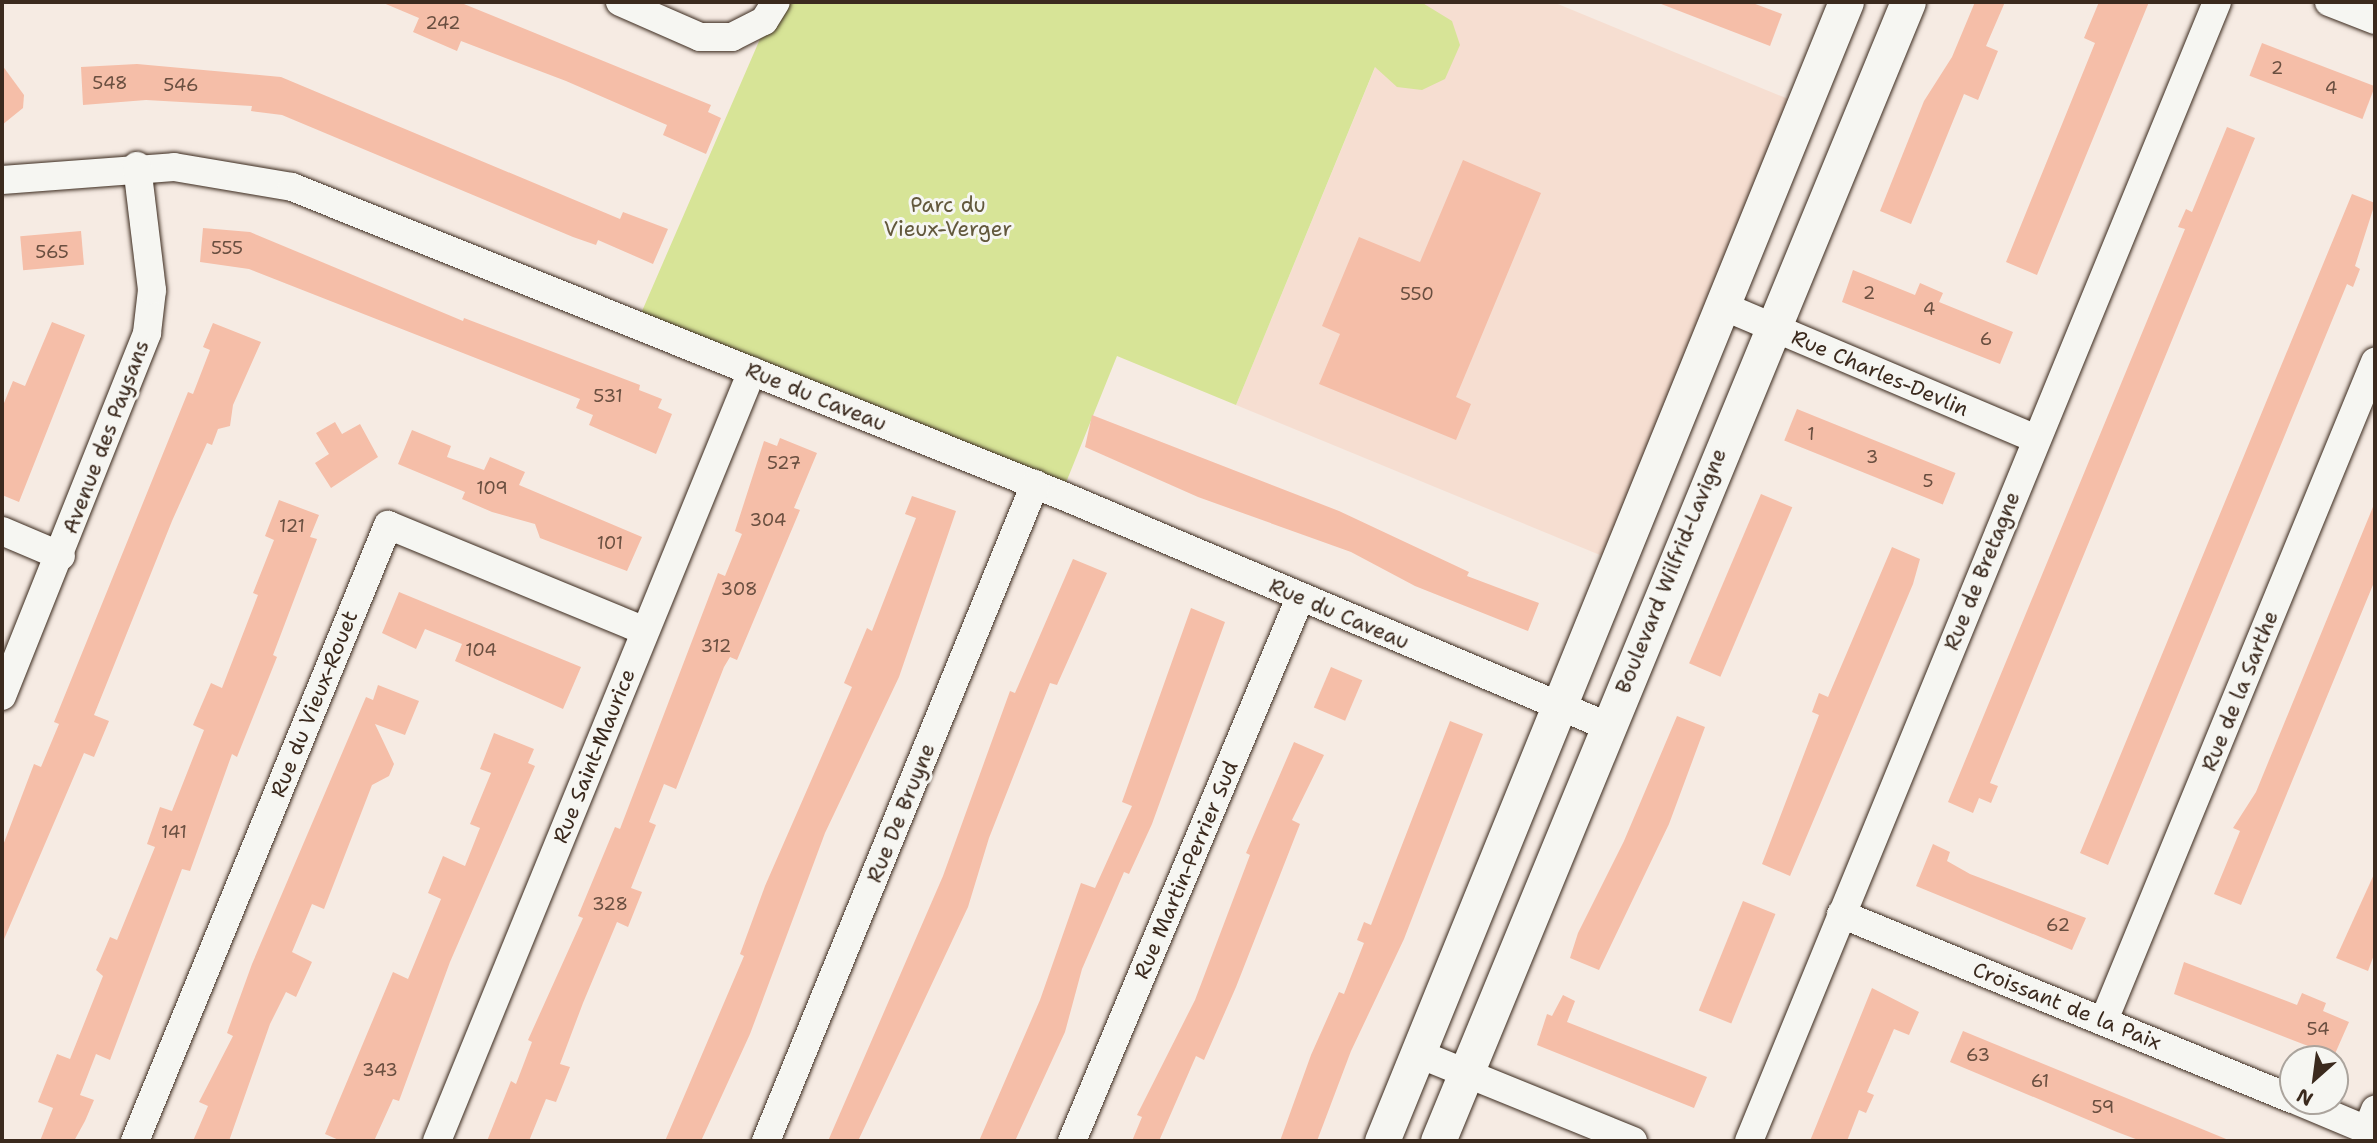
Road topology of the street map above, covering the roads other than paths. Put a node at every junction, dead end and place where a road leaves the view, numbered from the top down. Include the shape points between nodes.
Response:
1 (620, 2) edge
2 (776, 2) edge
3 (1846, 2) edge
4 (1907, 2) edge
5 (2217, 2) edge
6 (2329, 2) edge
7 (2375, 20) edge
8 (137, 166) junction
9 (2, 180) edge
10 (1723, 306) junction
11 (1771, 327) junction
12 (2375, 362) edge
13 (752, 371) junction
14 (2036, 439) junction
15 (1035, 484) junction
16 (2, 531) edge
17 (61, 556) junction
18 (1300, 598) junction
19 (645, 631) junction
20 (2, 696) edge
21 (1560, 706) junction
22 (1607, 726) junction
23 (1841, 914) junction
24 (2104, 1020) junction
25 (1419, 1054) junction
26 (1466, 1073) junction
27 (2279, 1093) edge
28 (2375, 1110) edge
29 (2331, 1115) edge
30 (135, 1141) edge
31 (437, 1141) edge
32 (766, 1141) edge
33 (1072, 1141) edge
34 (1382, 1141) edge
35 (1438, 1141) edge
36 (1633, 1141) edge
37 (1749, 1141) edge

1 - 2 street via 700,37 732,37 764,21
3 - 10 main road
4 - 11 main road, Boulevard Wilfrid-Lavigne
5 - 14 street, Rue de Bretagne
6 - 7 street
8 - 9 street, Rue du Caveau
8 - 13 street, Rue du Caveau via 239,174 292,187
8 - 17 street, Avenue des Paysans via 152,289 146,333
10 - 11 street, Rue Charles-Devlin
10 - 21 main road
11 - 14 street, Rue Charles-Devlin
11 - 22 main road, Boulevard Wilfrid-Lavigne
12 - 24 street, Rue de la Sarthe
13 - 15 street, Rue du Caveau
13 - 19 street, Rue Saint-Maurice
14 - 23 street, Rue de Bretagne
15 - 18 street, Rue du Caveau
15 - 32 street, Rue De Bruyne
16 - 17 street
17 - 20 street, Avenue des Paysans
18 - 21 street, Rue du Caveau
18 - 33 street, Rue Martin-Perrier Sud
19 - 30 street, Rue du Vieux-Rouet via 388,525
19 - 31 street, Rue Saint-Maurice
21 - 22 street, Rue du Caveau
21 - 25 main road
22 - 26 main road, Boulevard Wilfrid-Lavigne
23 - 24 street, Croissant de la Paix
23 - 37 street, Rue de Bretagne
24 - 27 street, Croissant de la Paix
25 - 26 street
25 - 34 main road
26 - 35 main road, Boulevard Wilfrid-Lavigne
26 - 36 street
28 - 29 street via 2367,1130

